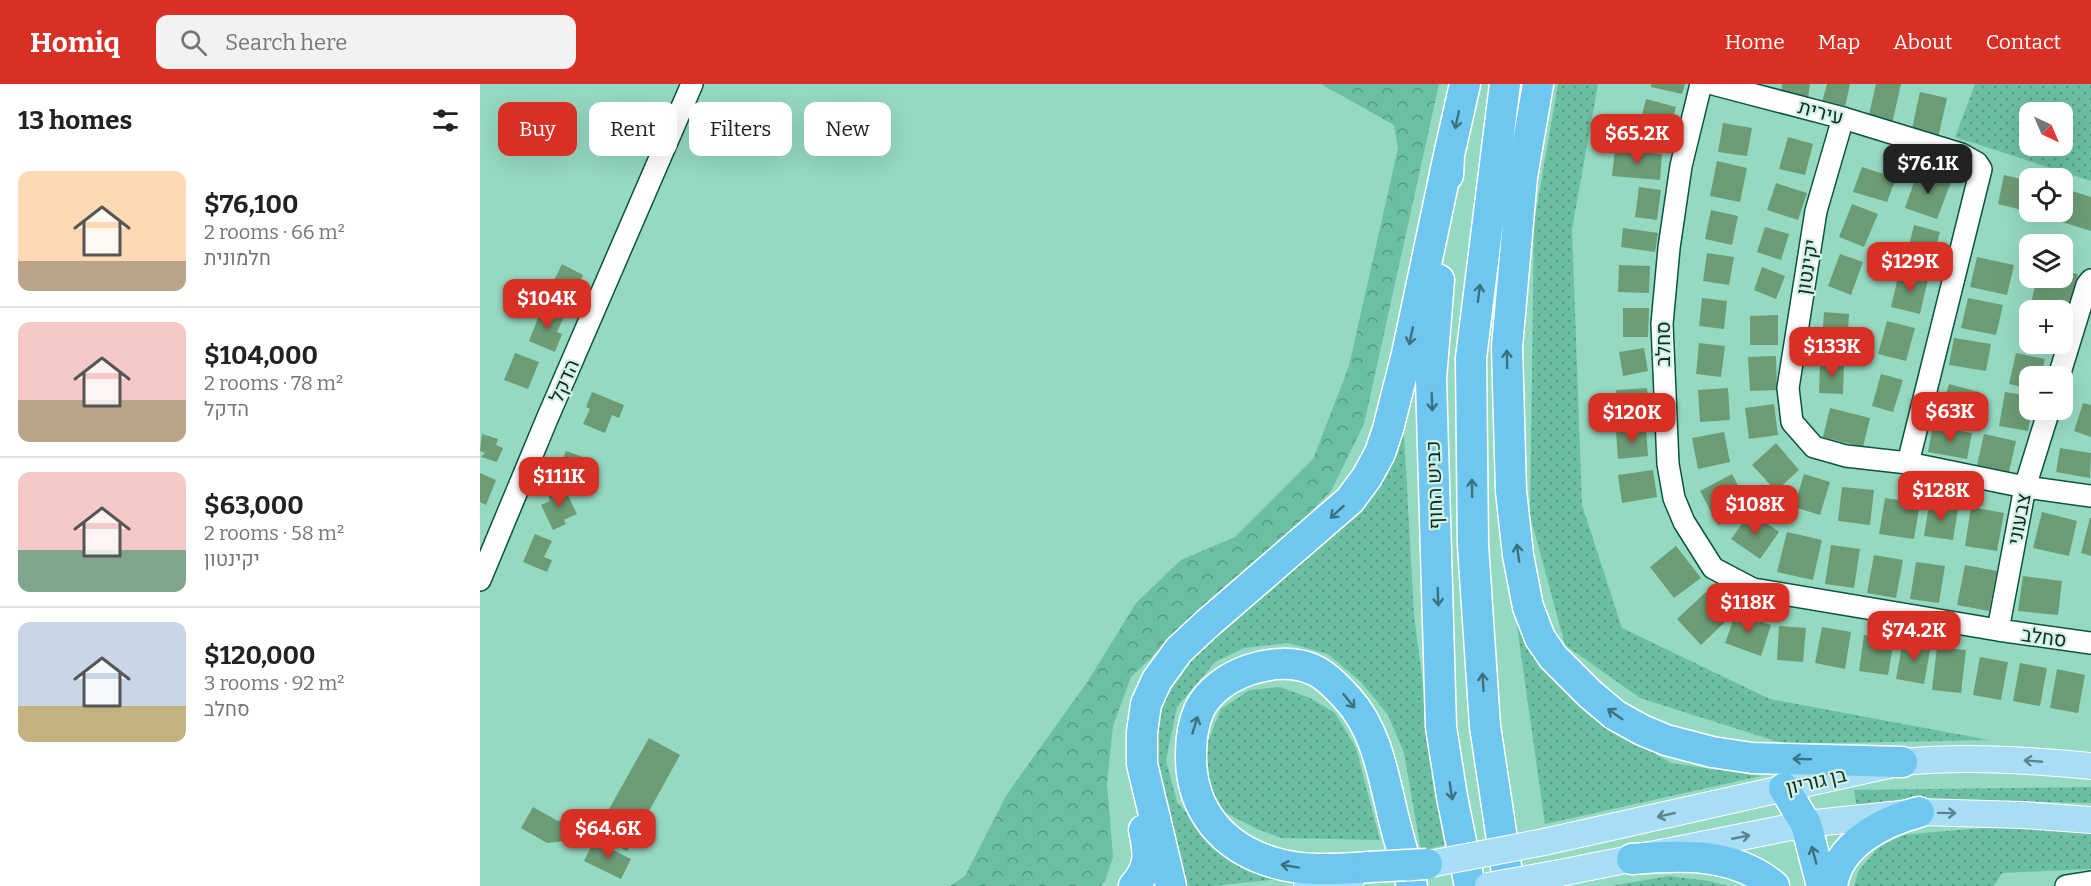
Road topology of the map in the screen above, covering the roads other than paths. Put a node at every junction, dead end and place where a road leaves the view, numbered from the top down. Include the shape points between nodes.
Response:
1 (692, 84) edge
2 (1465, 84) edge
3 (1505, 84) edge
4 (1538, 84) edge
5 (1701, 84) edge
6 (1713, 84) edge
7 (1843, 118) junction
8 (1449, 155) junction
9 (2091, 280) edge
10 (2062, 366) edge
11 (2046, 420) edge
12 (1908, 463) junction
13 (2025, 487) junction
14 (2091, 496) edge
15 (480, 580) edge
16 (1208, 623) junction
17 (1998, 630) junction
18 (2091, 643) edge
19 (1485, 726) junction
20 (1902, 762) junction
21 (2091, 766) edge
22 (1784, 788) junction
23 (1919, 812) junction
24 (2091, 820) edge
25 (1806, 824) junction
26 (1632, 859) junction
27 (1372, 870) junction
28 (1419, 875) edge
29 (2091, 882) edge
30 (1134, 886) edge
31 (1171, 886) edge
32 (1307, 886) edge
33 (1470, 886) edge
34 (1488, 886) edge
35 (1509, 886) edge
36 (1527, 886) edge
37 (1774, 886) edge
38 (1822, 886) edge
39 (1832, 886) edge
40 (2066, 886) edge

1 - 15 street, הדקל
2 -> 8 highway, כביש החוף
19 -> 3 highway, כביש החוף via 1473,545 1471,358
20 -> 4 highway via 1752,758 1666,740 1615,715 1560,664 1540,638 1528,607 1518,555 1511,491 1507,347 1522,177
5 - 17 street, סחלב via 1681,166 1662,324 1668,464 1674,498 1684,522 1713,568 1753,589
6 - 7 street, עירית
7 - 12 street, יקינטון via 1814,223 1788,388 1792,422 1814,447 1846,456
7 - 12 street, עירית via 1961,154 1981,169
8 -> 16 highway via 1407,354 1380,453 1350,500
8 -> 33 highway, כביש החוף via 1431,379 1440,693 1441,727
9 - 10 street
11 - 13 street, צבעוני
12 - 13 street, יקינטון
13 - 14 street, יקינטון
13 - 17 street, צבעוני
16 - 30 highway via 1161,663 1142,692 1132,726 1134,785 1148,850 1148,865
16 - 31 highway via 1179,650 1157,680 1146,704 1142,732 1142,765
17 - 18 street, סחלב
19 - 35 highway, כביש החוף
19 - 36 highway
21 -> 20 main road, בן גוריון via 2024,760
20 - 22 main road, בן גוריון
22 - 25 highway
22 -> 28 main road, בן גוריון, bridge via 1544,842
23 -> 24 main road, בן גוריון
23 - 25 main road, בן גוריון
23 - 39 highway via 1865,836 1839,863
26 -> 25 main road, בן גוריון
38 -> 25 highway
26 - 34 main road, בן גוריון, bridge
26 - 37 highway via 1711,857 1752,871
27 - 28 highway, bridge
27 -> 28 highway via 1312,869 1257,857 1218,830 1204,813 1190,770 1191,737 1200,709 1232,676 1265,666 1295,666 1313,670 1349,699 1381,761 1391,809
27 - 32 main road
29 - 40 street

